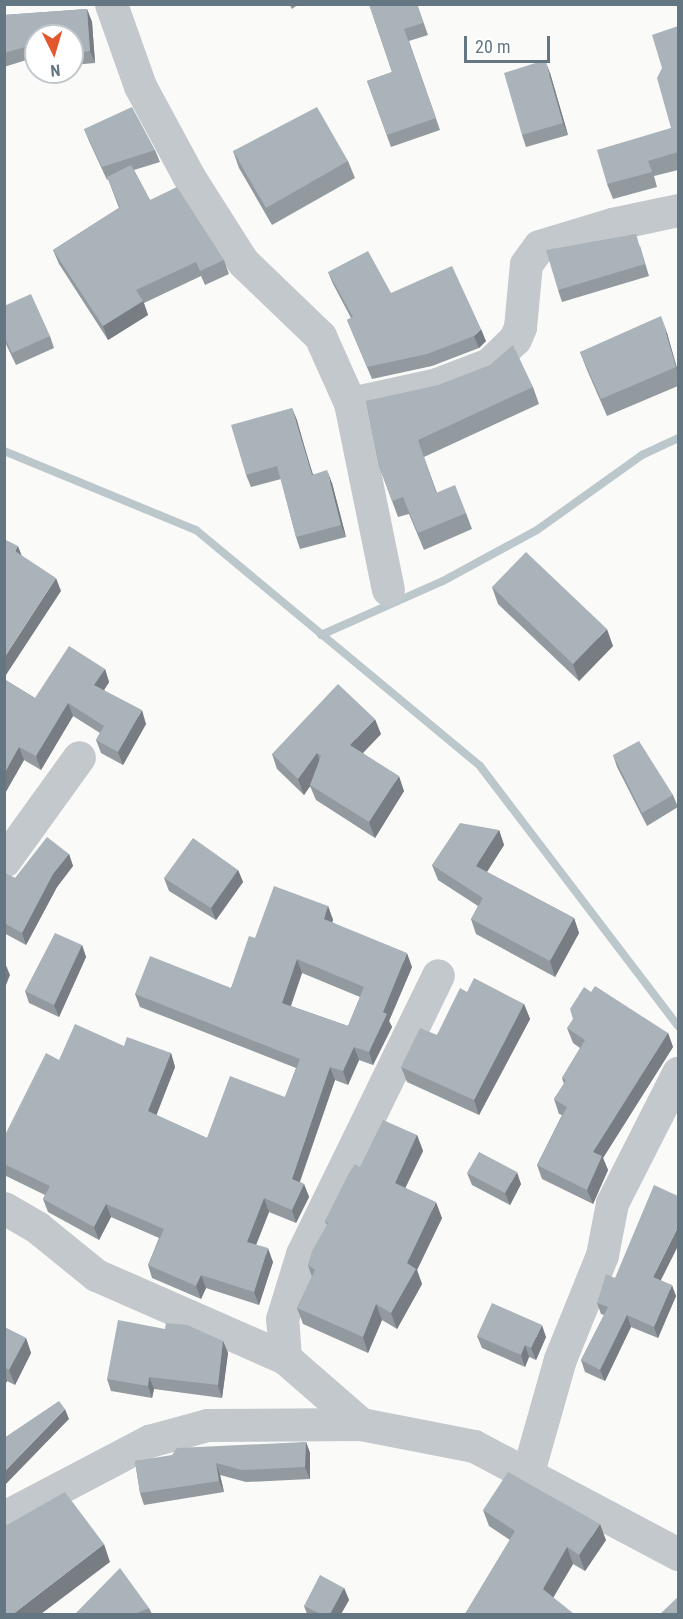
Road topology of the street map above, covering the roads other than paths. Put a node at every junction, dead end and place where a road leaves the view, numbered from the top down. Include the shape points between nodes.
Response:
1 (111, 4) edge
2 (678, 210) edge
3 (350, 403) junction
4 (388, 589) dead end
5 (79, 757) dead end
6 (4, 861) edge
7 (438, 975) dead end
8 (678, 1073) edge
9 (4, 1208) edge
10 (285, 1358) junction
11 (361, 1424) junction
12 (528, 1472) junction
13 (4, 1517) edge
14 (678, 1554) edge

1 - 3 street via 140,86 189,177 243,262 320,336
2 - 3 street via 539,246 526,264 520,327 515,339 489,364 437,384
3 - 4 street
5 - 6 street
7 - 10 street via 302,1254 282,1319
8 - 12 street via 612,1203 602,1255 560,1359
9 - 10 street via 38,1228 96,1275
10 - 11 street
11 - 12 street via 474,1446
11 - 13 street via 207,1425 149,1441
12 - 14 street

